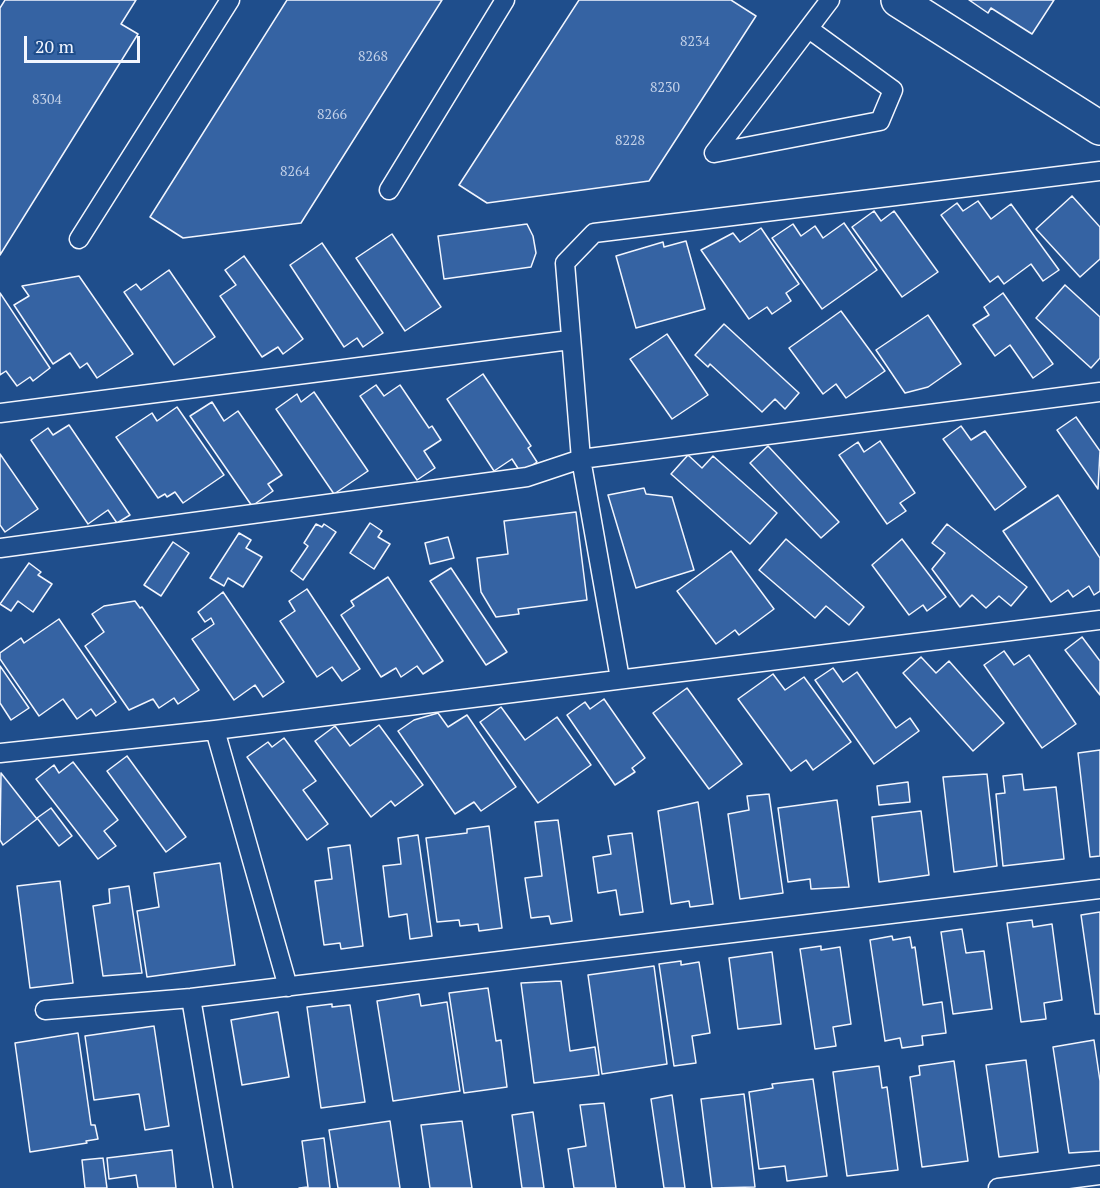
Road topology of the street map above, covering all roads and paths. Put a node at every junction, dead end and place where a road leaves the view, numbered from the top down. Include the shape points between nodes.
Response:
1 (230, 0) edge
2 (505, 0) edge
3 (830, 0) edge
4 (898, 0) edge
5 (809, 29) junction
6 (1100, 129) edge
7 (1100, 171) edge
8 (389, 190) dead end
9 (79, 239) dead end
10 (570, 340) junction
11 (1100, 392) edge
12 (0, 413) edge
13 (581, 459) junction
14 (0, 548) edge
15 (1100, 620) edge
16 (620, 679) junction
17 (214, 730) junction
18 (0, 753) edge
19 (1100, 889) edge
20 (288, 987) junction
21 (191, 998) junction
22 (45, 1010) dead end
23 (1100, 1175) edge
24 (223, 1188) edge
25 (998, 1188) edge

1 - 9 lane
2 - 8 lane
3 - 5 lane
4 - 6 street
5 - 5 lane via 772,76 714,153 880,121 893,90
7 - 10 lane via 594,233 565,263
10 - 12 lane
10 - 13 lane
11 - 13 lane
13 - 14 lane via 527,477
13 - 16 lane
15 - 16 lane
16 - 17 lane
17 - 18 lane
17 - 20 lane
19 - 20 lane
20 - 21 lane
21 - 22 lane
21 - 24 lane
23 - 25 lane

